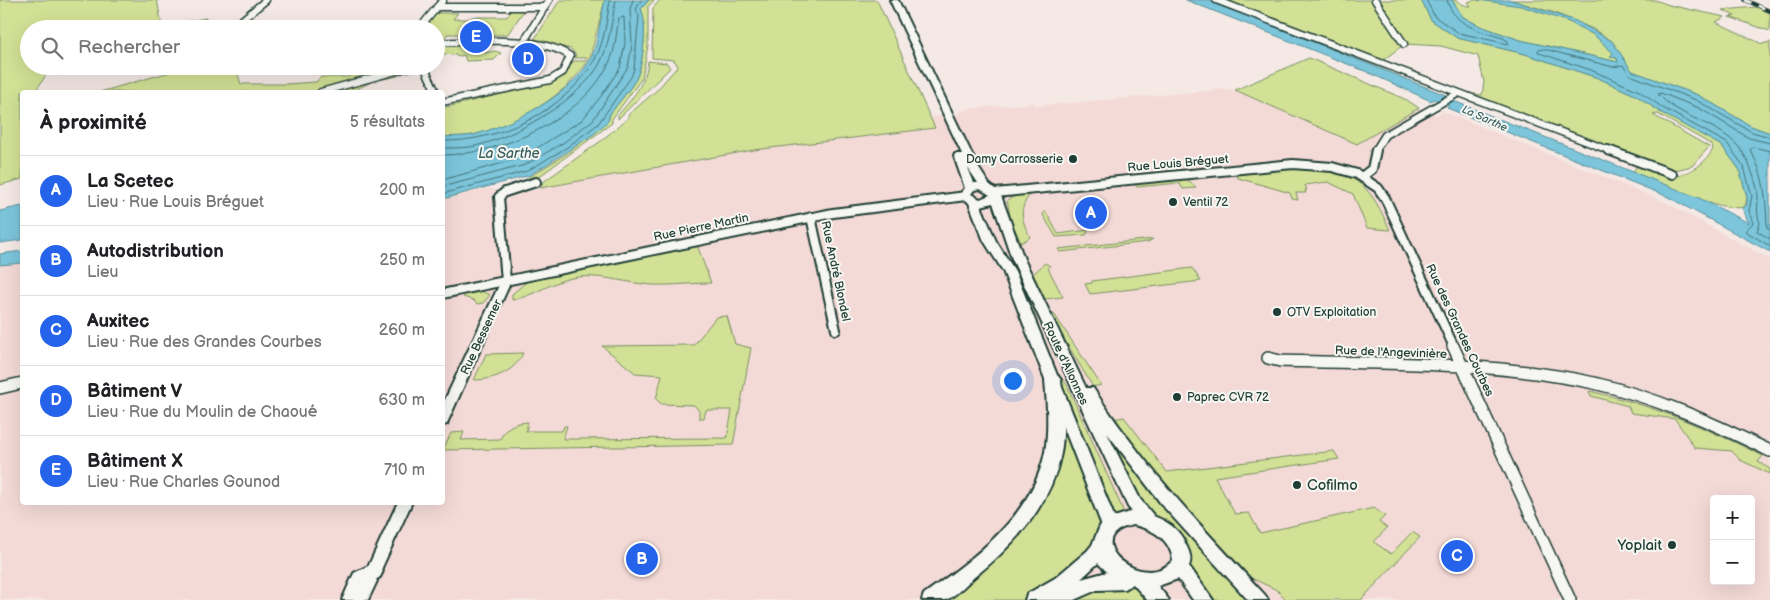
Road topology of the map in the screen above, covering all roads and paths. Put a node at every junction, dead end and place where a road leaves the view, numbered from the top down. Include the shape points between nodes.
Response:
1 (266, 0) edge
2 (444, 0) edge
3 (549, 0) edge
4 (885, 0) edge
5 (894, 0) edge
6 (1216, 0) edge
7 (1376, 0) edge
8 (437, 7) junction
9 (545, 7) junction
10 (242, 20) edge
11 (426, 20) edge
12 (445, 43) edge
13 (523, 43) junction
14 (1404, 44) dead end
15 (382, 75) edge
16 (428, 75) edge
17 (328, 90) edge
18 (435, 90) edge
19 (1454, 96) junction
20 (445, 101) edge
21 (1672, 174) dead end
22 (1363, 176) junction
23 (536, 182) dead end
24 (992, 191) junction
25 (970, 195) junction
26 (811, 217) junction
27 (506, 281) junction
28 (445, 293) edge
29 (836, 330) dead end
30 (1059, 348) junction
31 (1268, 358) dead end
32 (1462, 366) junction
33 (1053, 380) junction
34 (20, 383) edge
35 (0, 388) edge
36 (445, 414) edge
37 (1770, 451) edge
38 (404, 505) edge
39 (1151, 522) junction
40 (1110, 526) junction
41 (1101, 548) junction
42 (1180, 568) junction
43 (374, 569) junction
44 (1136, 583) junction
45 (351, 600) edge
46 (360, 600) edge
47 (368, 600) edge
48 (931, 600) edge
49 (1034, 600) edge
50 (1056, 600) edge
51 (1160, 600) edge
52 (1204, 600) edge
53 (1259, 600) edge
54 (1570, 600) edge

1 - 10 street
2 - 8 street
3 - 9 street
4 - 25 main road, Route d'Allonnes via 965,169
5 - 24 main road, Route d'Allonnes via 973,167
6 - 19 street
7 - 14 street
8 - 9 street
8 - 11 street
9 - 13 street
12 - 13 street
13 - 20 street via 562,50 569,54 570,60 563,72 550,80
15 - 17 street
16 - 18 street
19 - 21 street
19 - 22 street via 1385,135 1378,142 1372,169
22 - 24 street, Rue Louis Bréguet via 1329,166 1293,164
22 - 32 street, Rue des Grandes Courbes via 1382,192
23 - 27 street via 499,197
24 - 25 main road
24 - 25 main road via 989,201
24 - 30 main road, Route d'Allonnes via 1018,259
25 - 26 street, Rue Pierre Martin
25 - 33 main road, Route d'Allonnes via 990,241 1009,271
26 - 27 street, Rue Pierre Martin
26 - 29 street, Rue André Blondel
27 - 28 street, Rue Pierre Martin
27 - 36 street, Rue Bessemer
30 - 39 main road, Route d'Allonnes via 1134,503
30 - 53 main road via 1125,446 1172,505
31 - 32 street, Rue de l'Angevinière via 1280,361
32 - 37 street, Rue de l'Angevinière via 1568,378 1632,394 1687,413
32 - 54 street, Rue des Grandes Courbes
33 - 40 main road, Route d'Allonnes
33 - 48 main road via 1056,403 1054,445 1047,476 1030,510 1010,537 976,568
34 - 35 street
38 - 43 street
39 - 40 main road via 1133,518
39 - 42 main road via 1177,541 1182,555
40 - 41 main road via 1102,536
41 - 44 main road via 1110,567
41 - 49 main road via 1085,566 1054,590
42 - 44 main road via 1168,582
42 - 52 main road
43 - 45 main road via 361,579
43 - 46 street
43 - 47 street via 376,579
44 - 50 main road via 1111,578 1095,581
44 - 51 main road

